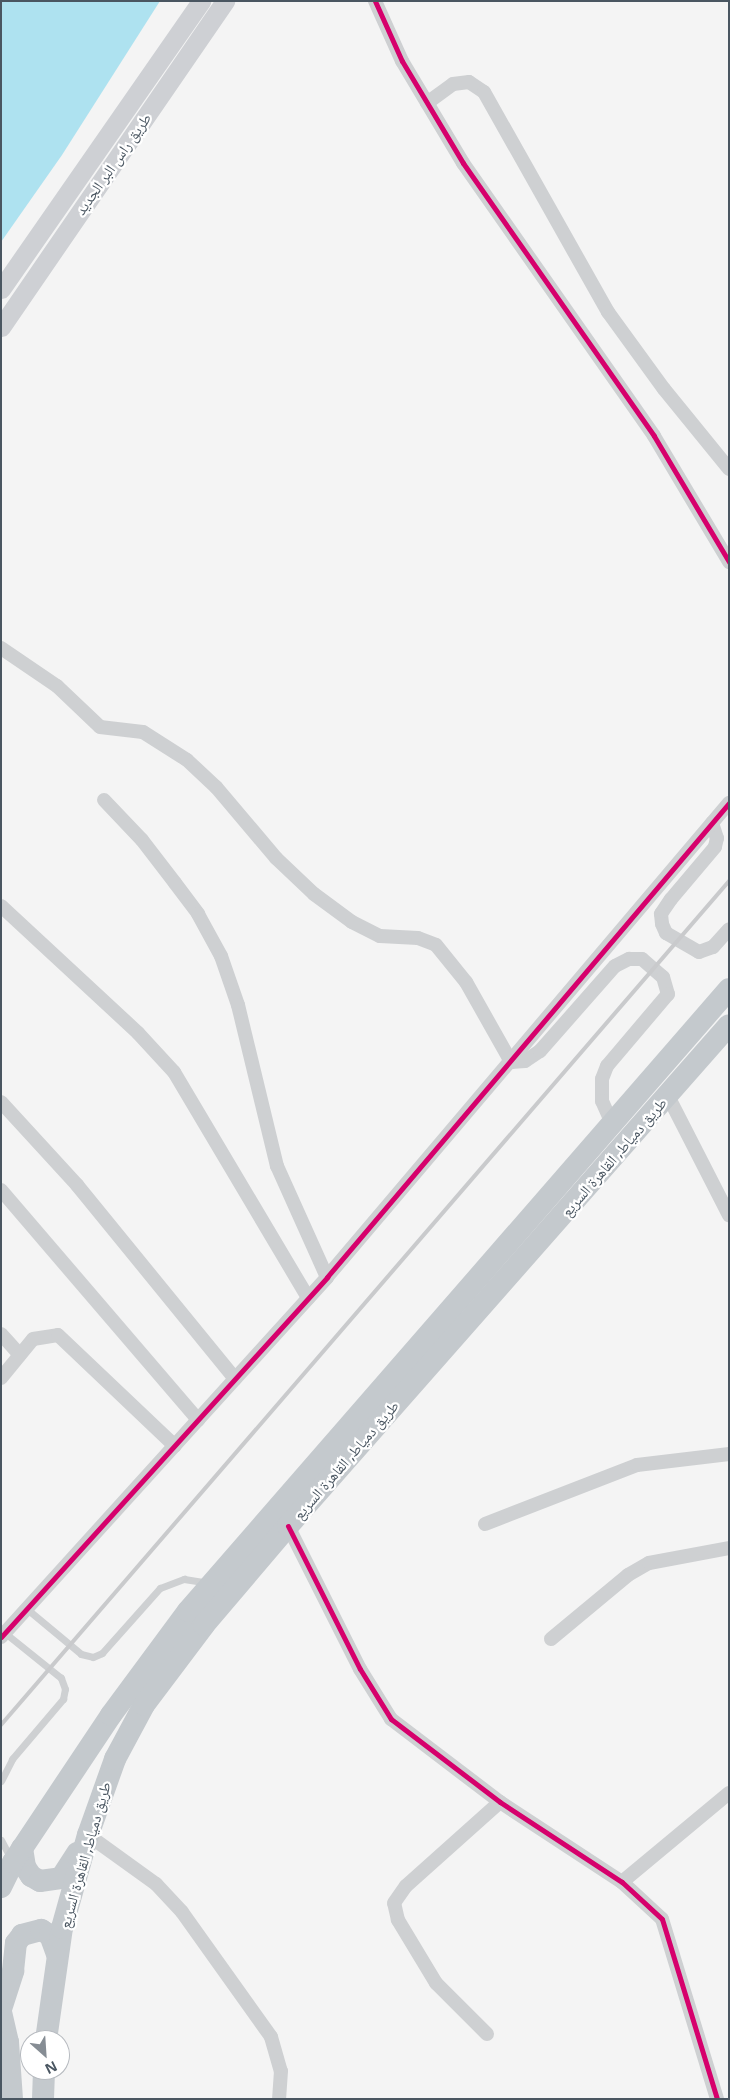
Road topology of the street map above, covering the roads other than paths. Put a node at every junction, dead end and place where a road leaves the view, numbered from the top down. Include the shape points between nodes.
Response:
1 (201, 1) edge
2 (225, 1) edge
3 (375, 1) edge
4 (427, 103) junction
5 (1, 289) edge
6 (1, 327) edge
7 (729, 469) edge
8 (729, 562) edge
9 (1, 648) edge
10 (104, 800) dead end
11 (729, 803) edge
12 (712, 823) junction
13 (1, 906) edge
14 (729, 929) edge
15 (729, 989) edge
16 (729, 1025) edge
17 (512, 1062) junction
18 (668, 1096) junction
19 (1, 1102) edge
20 (612, 1123) junction
21 (1, 1190) edge
22 (729, 1215) edge
23 (327, 1277) junction
24 (308, 1298) junction
25 (1, 1334) edge
26 (20, 1355) junction
27 (1, 1378) edge
28 (235, 1379) junction
29 (198, 1420) junction
30 (175, 1446) junction
31 (729, 1454) edge
32 (485, 1524) dead end
33 (288, 1526) junction
34 (729, 1548) edge
35 (211, 1584) junction
36 (26, 1609) junction
37 (3, 1635) edge
38 (552, 1638) dead end
39 (1, 1782) edge
40 (729, 1793) edge
41 (500, 1802) junction
42 (88, 1835) junction
43 (8, 1863) edge
44 (622, 1882) junction
45 (57, 1954) junction
46 (1, 2011) edge
47 (47, 2030) edge
48 (487, 2034) dead end
49 (5, 2036) edge
50 (44, 2080) edge
51 (712, 2097) edge
52 (12, 2099) edge
53 (43, 2099) edge
54 (279, 2099) edge

1 - 5 main road, طريق راس البر الجديد
2 - 6 main road, طريق راس البر الجديد
3 - 4 street via 402,62
4 - 7 street via 453,84 469,82 484,92 608,312 664,389
4 - 8 street via 507,230 654,436
9 - 17 street via 57,686 100,727 143,732 187,760 216,787 289,870 352,922 380,936 418,938 436,945 466,982
10 - 23 street via 142,840 175,883 198,914 221,956 238,1005 277,1166
11 - 12 street
12 - 14 street via 717,838 715,847 671,899 661,914 662,924 666,933 699,952 713,947
12 - 17 street via 599,952
13 - 24 street via 138,1033 174,1072
15 - 20 highway, طريق دمياط, القاهرة السريع
16 - 18 highway, طريق دمياط, القاهرة السريع
17 - 20 street via 525,1061 540,1051 615,966 629,959 642,959 664,977 668,994 607,1066 602,1079 602,1101
17 - 23 street
18 - 22 street
18 - 33 highway, طريق دمياط, القاهرة السريع
19 - 28 street via 77,1185
20 - 35 highway, طريق دمياط, القاهرة السريع
21 - 29 street
23 - 24 street
24 - 28 street
25 - 26 street
26 - 27 street
26 - 30 street via 33,1339 58,1334
28 - 29 street
29 - 30 street
30 - 36 street
31 - 32 street via 636,1465
33 - 41 street via 360,1669 391,1719
33 - 42 highway, طريق دمياط, القاهرة السريع via 204,1624 144,1705 112,1767
34 - 38 street via 649,1563 628,1576
35 - 36 lane via 184,1579 160,1588 102,1652 90,1658
35 - 43 highway, طريق دمياط, القاهرة السريع via 128,1690
36 - 37 street
37 - 39 lane via 60,1678 66,1689 63,1699 12,1759
40 - 44 street
41 - 44 street
41 - 48 street via 406,1886 394,1903 398,1920 436,1983
42 - 43 highway via 61,1878 51,1882 31,1876 25,1867
42 - 45 highway, طريق دمياط, القاهرة السريع
42 - 54 street via 156,1884 182,1912 271,2036 282,2071
44 - 51 street via 653,1908 667,1929
45 - 46 highway via 50,1935 41,1930 22,1935 16,1943 13,1971
45 - 47 highway, طريق دمياط, القاهرة السريع
46 - 49 highway
49 - 52 highway
50 - 53 highway

